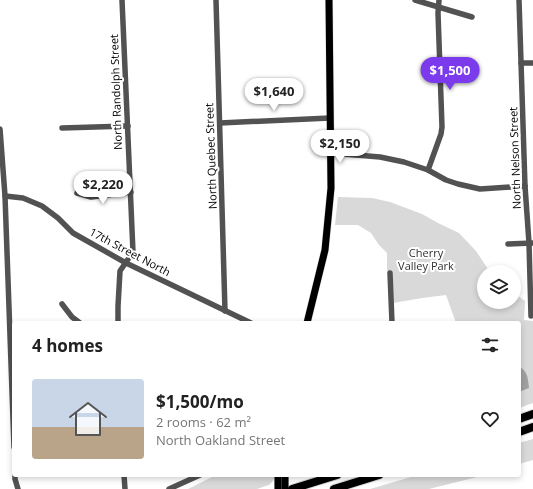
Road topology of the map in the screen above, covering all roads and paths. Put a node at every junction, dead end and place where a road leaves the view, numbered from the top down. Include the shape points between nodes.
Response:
1 (122, 0) edge
2 (216, 0) edge
3 (329, 0) edge
4 (415, 0) edge
5 (439, 0) edge
6 (519, 0) edge
7 (439, 7) junction
8 (472, 17) dead end
9 (521, 63) junction
10 (533, 63) edge
11 (330, 118) junction
12 (220, 123) junction
13 (128, 126) junction
14 (62, 128) dead end
15 (0, 129) edge
16 (331, 153) junction
17 (428, 170) junction
18 (525, 186) junction
19 (131, 192) junction
20 (77, 194) dead end
21 (5, 196) junction
22 (531, 243) edge
23 (508, 244) dead end
24 (126, 263) junction
25 (390, 274) dead end
26 (62, 304) dead end
27 (225, 311) junction
28 (531, 316) dead end
29 (77, 321) edge
30 (118, 321) edge
31 (247, 321) edge
32 (307, 321) edge
33 (392, 321) edge
34 (12, 392) edge
35 (533, 414) edge
36 (521, 418) edge
37 (533, 428) edge
38 (521, 431) edge
39 (15, 477) edge
40 (124, 477) edge
41 (196, 477) edge
42 (278, 477) edge
43 (285, 477) edge
44 (331, 477) edge
45 (373, 477) edge
46 (18, 489) edge
47 (125, 489) edge
48 (169, 489) edge
49 (278, 489) edge
50 (285, 489) edge
51 (292, 489) edge
52 (334, 489) edge

1 - 13 street, North Randolph Street
2 - 12 street, North Quebec Street
3 - 11 main road
4 - 7 street
5 - 7 street
6 - 9 street, North Nelson Street
7 - 8 street
7 - 17 street via 442,127
9 - 10 street
9 - 18 street, North Nelson Street
11 - 12 street
11 - 16 main road
12 - 27 street, North Quebec Street
13 - 14 street
13 - 19 street, North Randolph Street
15 - 21 street
16 - 17 street via 380,157
16 - 32 main road via 325,250
17 - 18 street via 446,180 480,189
18 - 22 street, North Nelson Street
19 - 20 street via 91,198
19 - 24 street, North Randolph Street via 133,252
21 - 24 street, 17th Street North via 23,198 42,206 73,233
21 - 34 street
22 - 23 street
22 - 28 street, North Nelson Street
24 - 27 street, 17th Street North
24 - 30 street, North Randolph Street via 120,271
25 - 33 street
26 - 29 street
27 - 31 street, 17th Street North
35 - 36 highway
37 - 38 highway
39 - 46 street
40 - 47 street
41 - 48 street
42 - 49 main road
43 - 50 main road
44 - 51 highway
45 - 52 highway

